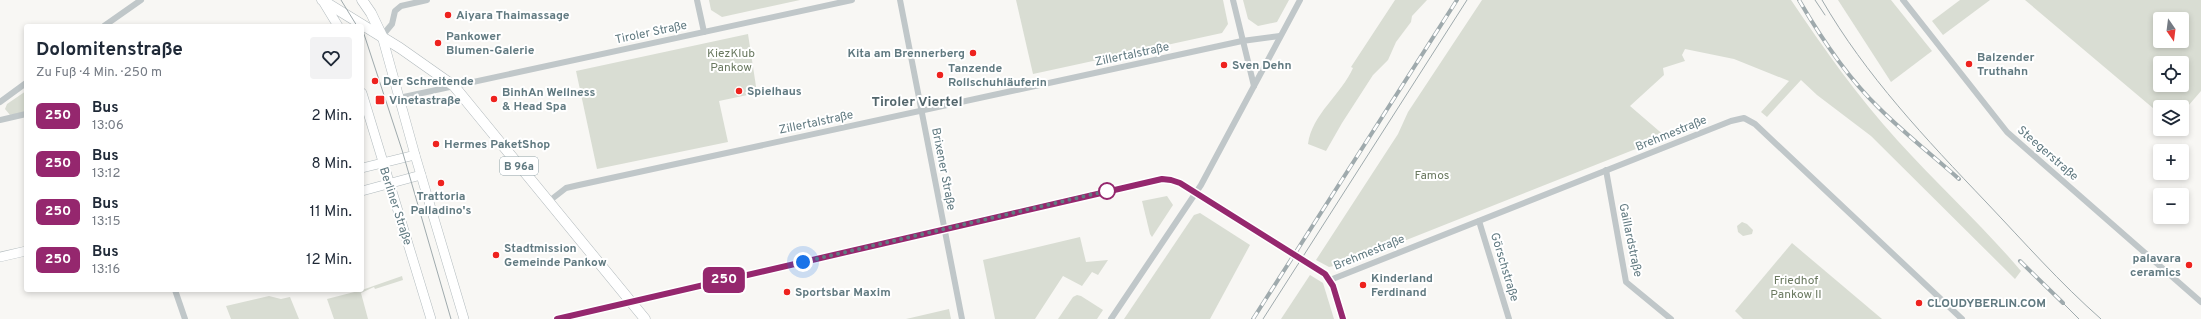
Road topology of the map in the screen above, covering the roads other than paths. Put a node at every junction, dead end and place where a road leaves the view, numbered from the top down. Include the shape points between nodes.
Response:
1 (141, 0) edge
2 (362, 0) edge
3 (427, 0) edge
4 (697, 0) edge
5 (852, 0) edge
6 (900, 0) edge
7 (1233, 0) edge
8 (1300, 0) edge
9 (1902, 0) edge
10 (323, 2) edge
11 (107, 24) edge
12 (337, 24) edge
13 (363, 24) edge
14 (364, 25) edge
15 (704, 32) junction
16 (382, 36) junction
17 (1280, 36) junction
18 (1242, 41) junction
19 (24, 84) edge
20 (454, 86) junction
21 (1254, 86) junction
22 (399, 98) junction
23 (364, 100) edge
24 (0, 102) edge
25 (921, 109) junction
26 (24, 114) edge
27 (0, 120) edge
28 (415, 155) junction
29 (383, 163) junction
30 (364, 168) edge
31 (1606, 170) junction
32 (420, 175) junction
33 (390, 185) junction
34 (364, 191) edge
35 (1196, 193) junction
36 (548, 202) junction
37 (1479, 221) junction
38 (944, 229) junction
39 (24, 251) edge
40 (0, 257) edge
41 (1330, 280) junction
42 (176, 292) edge
43 (630, 302) junction
44 (2201, 302) edge
45 (185, 319) edge
46 (431, 319) edge
47 (464, 319) edge
48 (557, 319) edge
49 (645, 319) edge
50 (962, 319) edge
51 (1111, 319) edge
52 (1343, 319) edge
53 (1510, 319) edge
54 (1671, 319) edge
55 (1962, 319) edge

1 - 11 street
2 - 16 main road, B 96a
3 - 16 street via 401,6 395,11 392,24
4 - 15 street
5 - 15 street, Tiroler Straße
6 - 25 street, Brixener Straße
7 - 18 street
8 - 17 street
9 - 44 street, Steegerstraße via 2007,132
10 - 12 main road
10 - 13 main road, B 96a
14 - 16 main road, B 96a
15 - 20 street, Tiroler Straße
16 - 20 main road, B 96a
16 - 22 main road
17 - 18 street, Zillertalstraße
17 - 21 street
18 - 21 street
18 - 25 street, Zillertalstraße
19 - 24 street
20 - 22 street
20 - 36 main road, B 96a
21 - 35 street
22 - 28 main road
23 - 29 main road, Berliner Straße
25 - 36 street, Zillertalstraße via 566,188
25 - 38 street, Brixener Straße
26 - 27 street
28 - 29 main road
28 - 32 main road
29 - 30 main road
29 - 33 main road, Berliner Straße
31 - 37 street, Brehmestraße
31 - 54 street, Gaillardstraße via 1626,282
31 - 55 street, Brehmestraße via 1738,119 1750,120
32 - 33 main road
32 - 47 main road
33 - 34 main road
33 - 46 main road, Berliner Straße
35 - 38 street via 1171,180 1162,179
35 - 41 street via 1325,274
35 - 51 street
36 - 43 main road, B 96a
37 - 41 street, Brehmestraße
37 - 53 street, Görschstraße
38 - 43 street
38 - 50 street, Brixener Straße
39 - 40 main road
41 - 52 street
42 - 45 street
43 - 48 street
43 - 49 main road, B 96a

